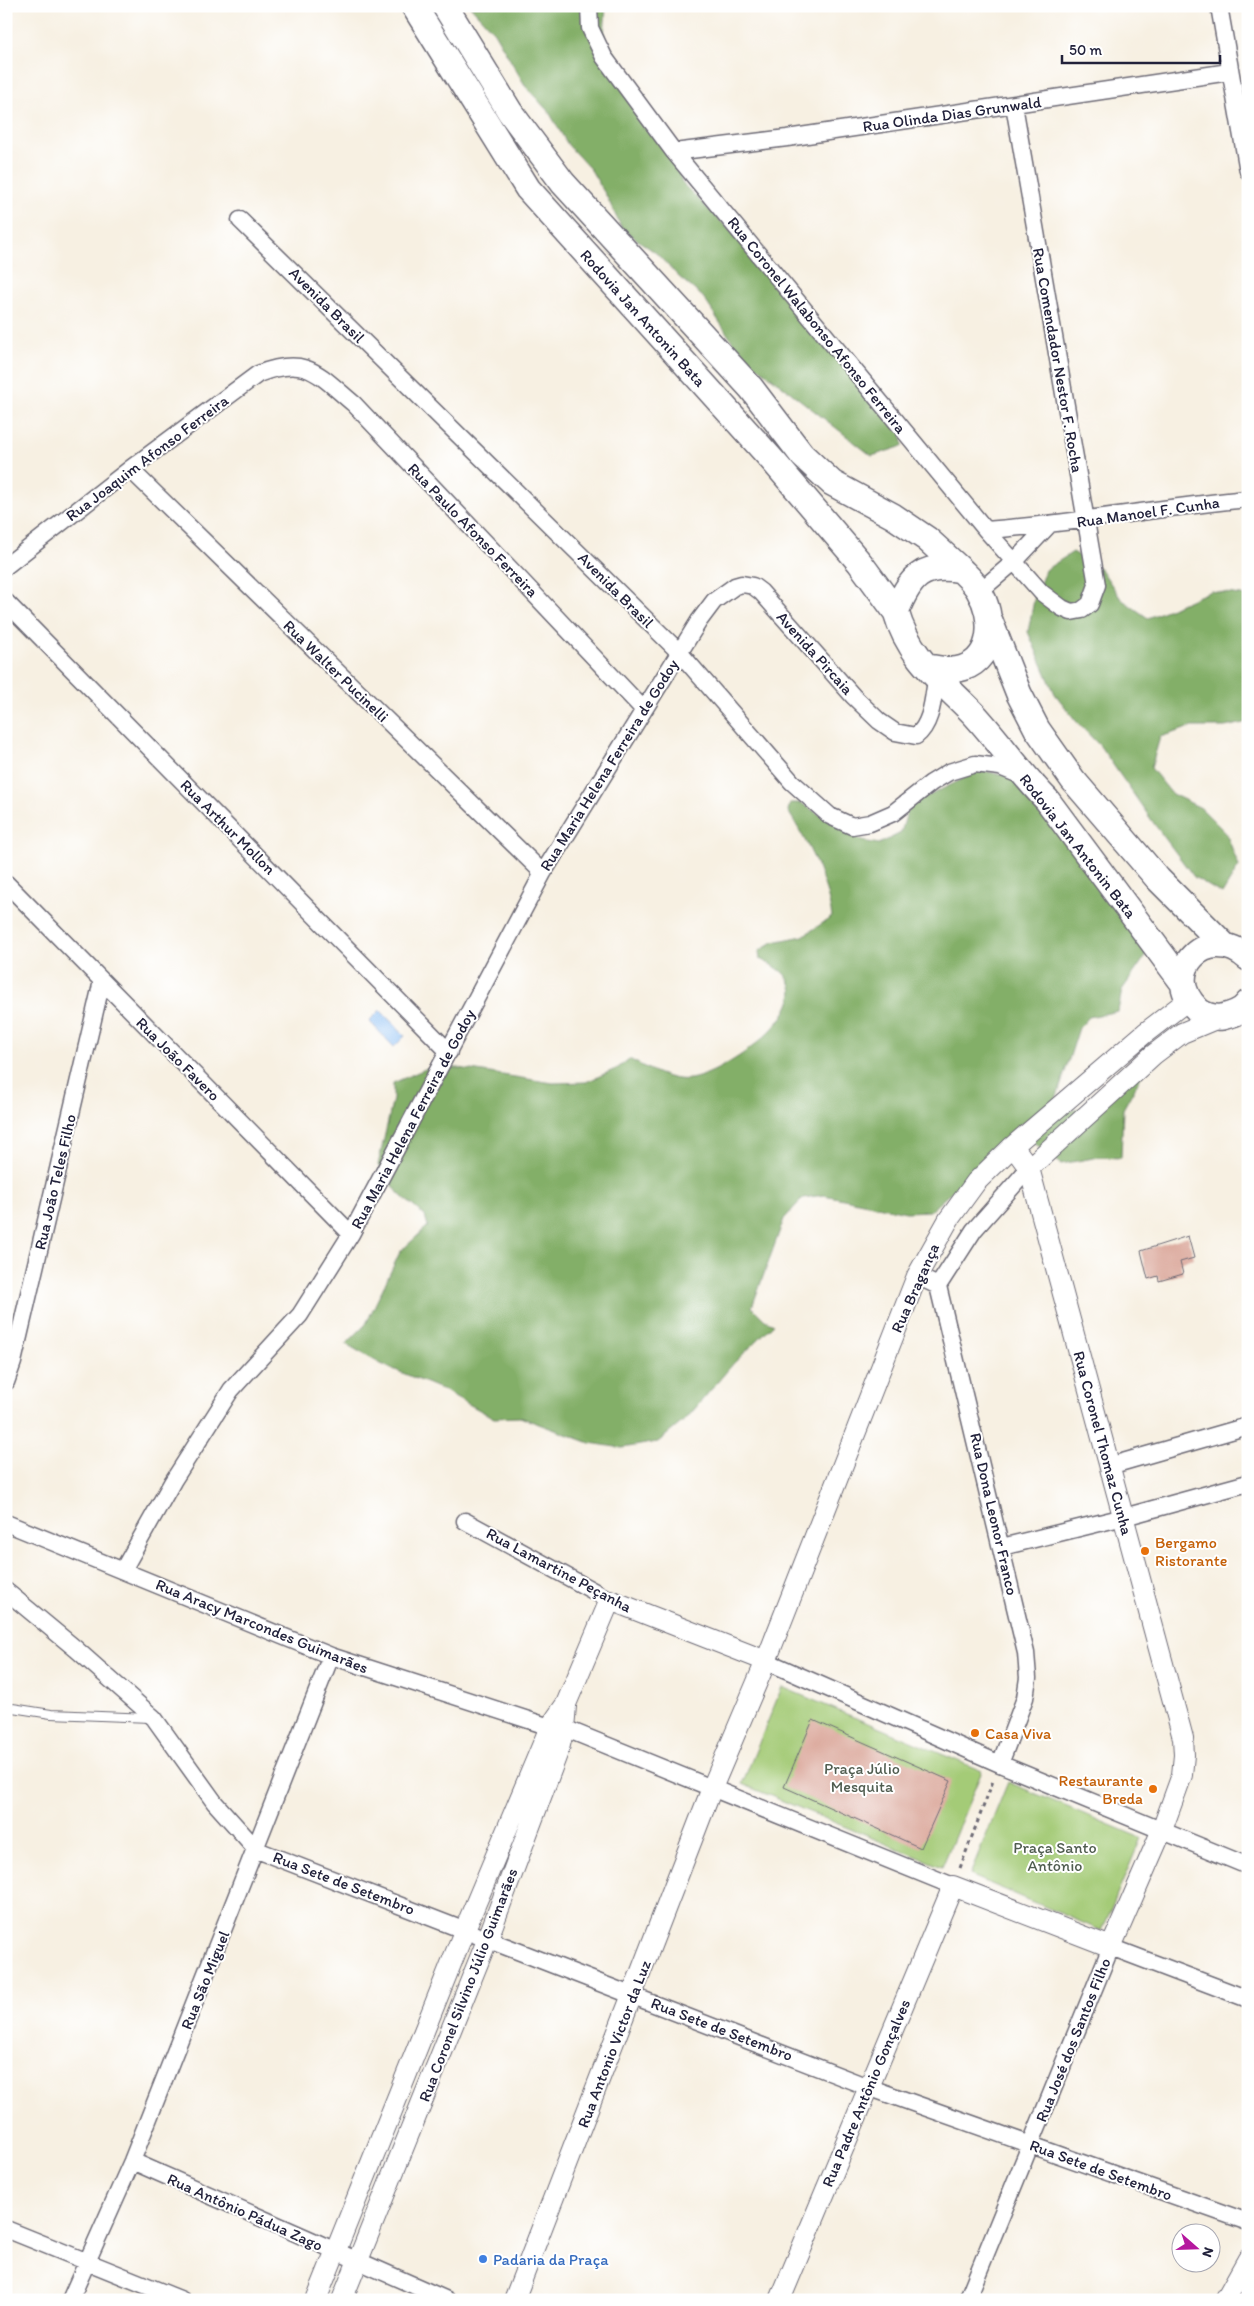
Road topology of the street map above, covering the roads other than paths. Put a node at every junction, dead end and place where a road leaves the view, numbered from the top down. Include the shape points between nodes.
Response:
1 (414, 6) edge
2 (445, 6) edge
3 (589, 6) edge
4 (1219, 6) edge
5 (1229, 72) junction
6 (1014, 105) junction
7 (674, 152) junction
8 (1248, 171) edge
9 (240, 220) dead end
10 (294, 365) joint
11 (130, 469) junction
12 (1248, 499) edge
13 (1086, 521) junction
14 (1048, 526) junction
15 (986, 530) junction
16 (1015, 561) junction
17 (6, 566) edge
18 (961, 570) junction
19 (980, 591) junction
20 (6, 602) edge
21 (1082, 610) joint
22 (896, 612) junction
23 (989, 618) junction
24 (679, 652) junction
25 (932, 674) junction
26 (643, 709) junction
27 (1023, 776) junction
28 (543, 873) junction
29 (6, 882) edge
30 (1223, 944) junction
31 (1248, 958) edge
32 (102, 982) junction
33 (1185, 992) junction
34 (1248, 1003) edge
35 (1218, 1018) junction
36 (449, 1052) junction
37 (1012, 1146) junction
38 (1029, 1168) junction
39 (351, 1234) junction
40 (917, 1276) junction
41 (938, 1286) junction
42 (6, 1382) edge
43 (1248, 1426) edge
44 (1109, 1466) junction
45 (1248, 1483) edge
46 (1124, 1517) junction
47 (465, 1521) dead end
48 (6, 1523) edge
49 (1002, 1547) junction
50 (123, 1570) junction
51 (6, 1591) edge
52 (610, 1600) junction
53 (331, 1656) junction
54 (766, 1661) junction
55 (6, 1707) edge
56 (154, 1718) junction
57 (557, 1727) junction
58 (1000, 1764) junction
59 (712, 1788) junction
60 (1162, 1830) junction
61 (257, 1850) junction
62 (1248, 1866) edge
63 (953, 1886) junction
64 (465, 1929) junction
65 (488, 1938) junction
66 (1111, 1947) junction
67 (634, 1995) junction
68 (1248, 1999) edge
69 (868, 2087) junction
70 (1031, 2144) junction
71 (132, 2162) junction
72 (1248, 2222) edge
73 (6, 2229) edge
74 (336, 2252) junction
75 (1248, 2259) edge
76 (86, 2262) junction
77 (358, 2262) junction
78 (70, 2300) edge
79 (182, 2300) edge
80 (316, 2300) edge
81 (342, 2300) edge
82 (447, 2300) edge
83 (514, 2300) edge
84 (780, 2300) edge
85 (967, 2300) edge
86 (1225, 2300) edge

1 - 22 main road, Rodovia Jan Antonin Bata via 528,189 774,462 860,563
2 - 18 main road, Rodovia Jan Antonin Bata via 510,112 563,184 751,388 802,455 832,483 893,516 927,539
3 - 7 street, Rua Coronel Walabonso Afonso Ferreira via 590,28 604,57
4 - 5 street
5 - 6 street, Rua Olinda Dias Grunwald
5 - 8 street
6 - 7 street, Rua Olinda Dias Grunwald
6 - 13 street, Rua Comendador Nestor F. Rocha
7 - 15 street, Rua Coronel Walabonso Afonso Ferreira
9 - 24 street, Avenida Brasil
10 - 11 street, Rua Joaquim Afonso Ferreira via 278,366 258,374
10 - 26 street, Rua Paulo Afonso Ferreira via 321,376 354,404
11 - 17 street, Rua Joaquim Afonso Ferreira
11 - 28 street, Rua Walter Pucinelli
12 - 13 street, Rua Manoel F. Cunha via 1192,504
13 - 14 street, Rua Manoel F. Cunha
13 - 21 street, Rua Comendador Nestor F. Rocha via 1097,585 1090,604
14 - 15 street, Rua Manoel F. Cunha
14 - 16 street
15 - 16 street, Rua Coronel Walabonso Afonso Ferreira
16 - 19 street
16 - 21 street, Rua Coronel Walabonso Afonso Ferreira via 1042,592 1062,608 1071,612
18 - 19 main road
18 - 22 main road via 934,568 920,573 910,584
19 - 23 main road
20 - 36 street, Rua Arthur Mollon
22 - 25 main road via 901,631
23 - 25 main road via 988,640 974,663
23 - 30 main road via 1019,694 1037,729 1074,780 1158,879
24 - 25 street, Avenida Pircaia via 714,601 742,584 762,592 853,696 895,732 916,736 922,731 928,721
24 - 26 street, Rua Maria Helena Ferreira de Godoy
24 - 27 street, Avenida Brasil via 792,782 830,816 852,826 870,823 893,813 931,782 975,764
25 - 27 main road, Rodovia Jan Antonin Bata via 973,714
26 - 28 street, Rua Maria Helena Ferreira de Godoy
27 - 33 main road, Rodovia Jan Antonin Bata via 1047,800
28 - 36 street, Rua Maria Helena Ferreira de Godoy
29 - 32 street, Rua João Favero
30 - 31 main road via 1238,949
30 - 33 main road via 1207,946 1194,954 1185,968
32 - 39 street, Rua João Favero
32 - 42 street, Rua João Teles Filho
33 - 35 main road, Rodovia Jan Antonin Bata via 1200,1013
33 - 37 street, Rua Bragança via 1145,1033
34 - 35 main road via 1233,1015
35 - 38 street, Rua Bragança via 1182,1033 1153,1055
36 - 39 street, Rua Maria Helena Ferreira de Godoy
37 - 38 street, Rua Coronel Thomaz Cunha
37 - 40 street, Rua Bragança via 976,1182 949,1219
38 - 41 street, Rua Bragança via 974,1230
38 - 44 street, Rua Coronel Thomaz Cunha
39 - 50 street, Rua Maria Helena Ferreira de Godoy via 300,1315 231,1390 173,1481
40 - 41 street
40 - 54 street, Rua Bragança
41 - 49 street, Rua Dona Leonor Franco
43 - 44 street
44 - 46 street, Rua Coronel Thomaz Cunha
45 - 46 street
46 - 49 street
46 - 60 street, Rua Coronel Thomaz Cunha via 1183,1738 1182,1775
47 - 52 street, Rua Lamartine Peçanha
48 - 50 street, Rua Aracy Marcondes Guimarães
49 - 58 street, Rua Dona Leonor Franco via 1026,1653 1028,1678 1025,1698
50 - 53 street, Rua Aracy Marcondes Guimarães
51 - 56 street, Rua Sete de Setembro
52 - 54 street, Rua Lamartine Peçanha
52 - 57 street, Rua Coronel Silvino Júlio Guimarães
53 - 57 street, Rua Aracy Marcondes Guimarães
53 - 61 street, Rua São Miguel
54 - 58 street
54 - 59 street
55 - 56 lane via 51,1714
56 - 61 street, Rua Sete de Setembro via 215,1803
57 - 59 street, Rua Aracy Marcondes Guimarães
57 - 64 street, Rua Coronel Silvino Júlio Guimarães
57 - 65 street, Rua Coronel Silvino Júlio Guimarães via 559,1749
58 - 60 street
59 - 63 street
59 - 67 street, Rua Antonio Victor da Luz
60 - 62 street
60 - 66 street
61 - 64 street, Rua Sete de Setembro
61 - 71 street, Rua São Miguel
63 - 66 street
63 - 69 street, Rua Padre Antônio Gonçalves
64 - 65 street, Rua Sete de Setembro
64 - 74 street, Rua Coronel Silvino Júlio Guimarães
65 - 67 street, Rua Sete de Setembro
65 - 77 street, Rua Coronel Silvino Júlio Guimarães
66 - 68 street
66 - 70 street, Rua José dos Santos Filho
67 - 69 street, Rua Sete de Setembro
67 - 83 street, Rua Antonio Victor da Luz
69 - 70 street, Rua Sete de Setembro
69 - 84 street, Rua Padre Antônio Gonçalves
70 - 72 street, Rua Sete de Setembro
70 - 85 street, Rua José dos Santos Filho
71 - 74 street, Rua Antônio Pádua Zago
71 - 76 street, Rua São Miguel
73 - 76 street
74 - 77 street, Rua Antônio Pádua Zago
74 - 80 street, Rua Coronel Silvino Júlio Guimarães
75 - 86 street
76 - 78 street, Rua São Miguel
76 - 79 street
77 - 81 street, Rua Coronel Silvino Júlio Guimarães
77 - 82 street, Rua Antônio Pádua Zago

